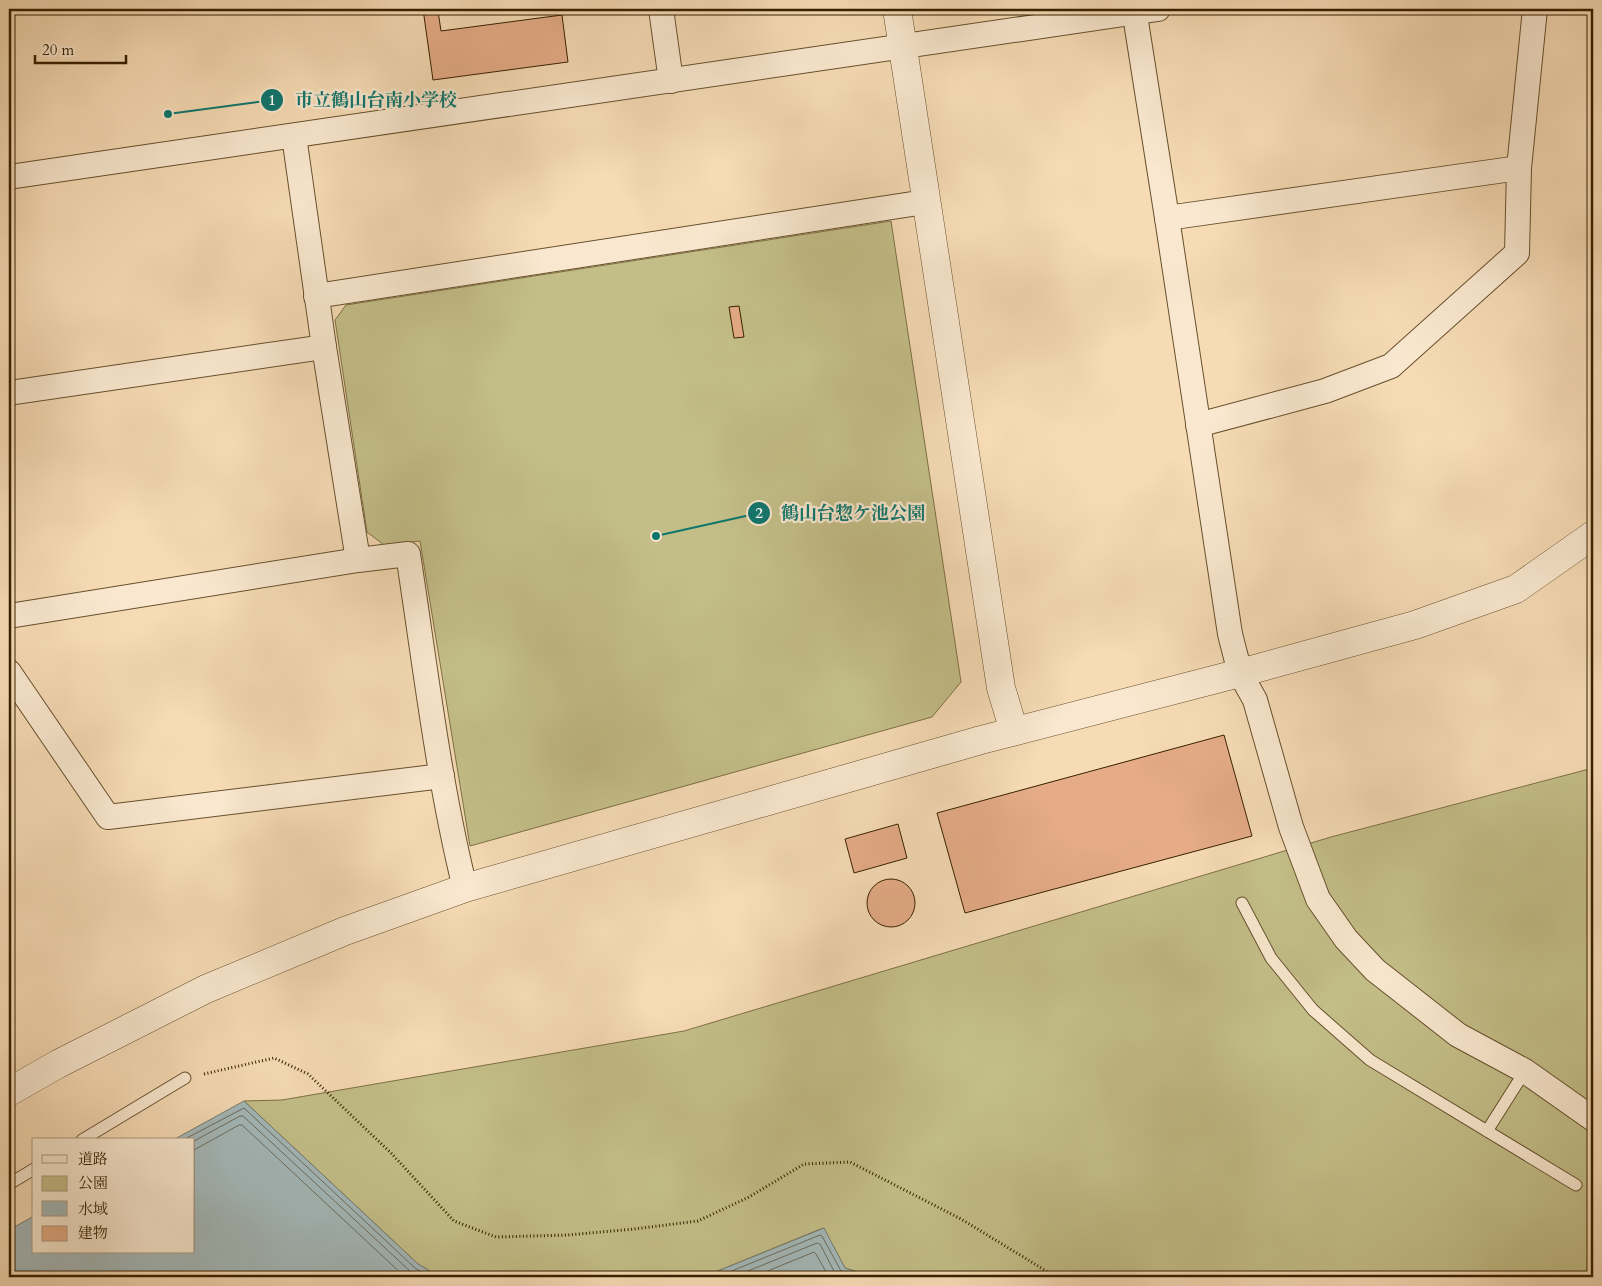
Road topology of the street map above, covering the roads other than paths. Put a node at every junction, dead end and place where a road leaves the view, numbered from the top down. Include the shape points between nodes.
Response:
1 (661, 9) edge
2 (897, 9) edge
3 (1158, 9) edge
4 (1535, 9) edge
5 (1134, 11) edge
6 (902, 45) junction
7 (672, 81) junction
8 (294, 136) junction
9 (1519, 168) junction
10 (9, 178) edge
11 (925, 202) junction
12 (1167, 218) junction
13 (316, 296) junction
14 (324, 346) junction
15 (9, 393) edge
16 (1198, 425) junction
17 (1593, 535) edge
18 (358, 560) junction
19 (9, 616) edge
20 (9, 672) edge
21 (1240, 673) junction
22 (1014, 731) junction
23 (442, 776) junction
24 (465, 888) junction
25 (1242, 903) dead end
26 (1525, 1071) junction
27 (186, 1078) road end
28 (9, 1092) edge
29 (1593, 1119) edge
30 (1487, 1131) junction
31 (85, 1138) edge
32 (32, 1170) edge
33 (9, 1184) edge
34 (1576, 1185) dead end

1 - 7 street
2 - 6 street
3 - 5 street
4 - 9 street
5 - 6 street
5 - 12 street
6 - 7 street
6 - 11 street
7 - 8 street
8 - 10 street
8 - 13 street
9 - 12 street
9 - 16 street via 1517,253 1391,366 1324,391
11 - 13 street
11 - 22 street via 1001,688
12 - 16 street
13 - 14 street
14 - 15 street
14 - 18 street
16 - 21 street via 1230,634
17 - 21 street via 1516,589 1415,625
18 - 19 street
18 - 23 street via 408,554
20 - 23 street via 108,817
21 - 22 street
21 - 26 street via 1255,700 1291,827 1318,899 1346,939 1375,970 1458,1035
22 - 24 street
23 - 24 street
24 - 28 street via 346,931 206,989
25 - 30 lane via 1271,958 1312,1010 1370,1060
26 - 29 street
26 - 30 lane
27 - 31 lane
30 - 34 lane
32 - 33 lane

